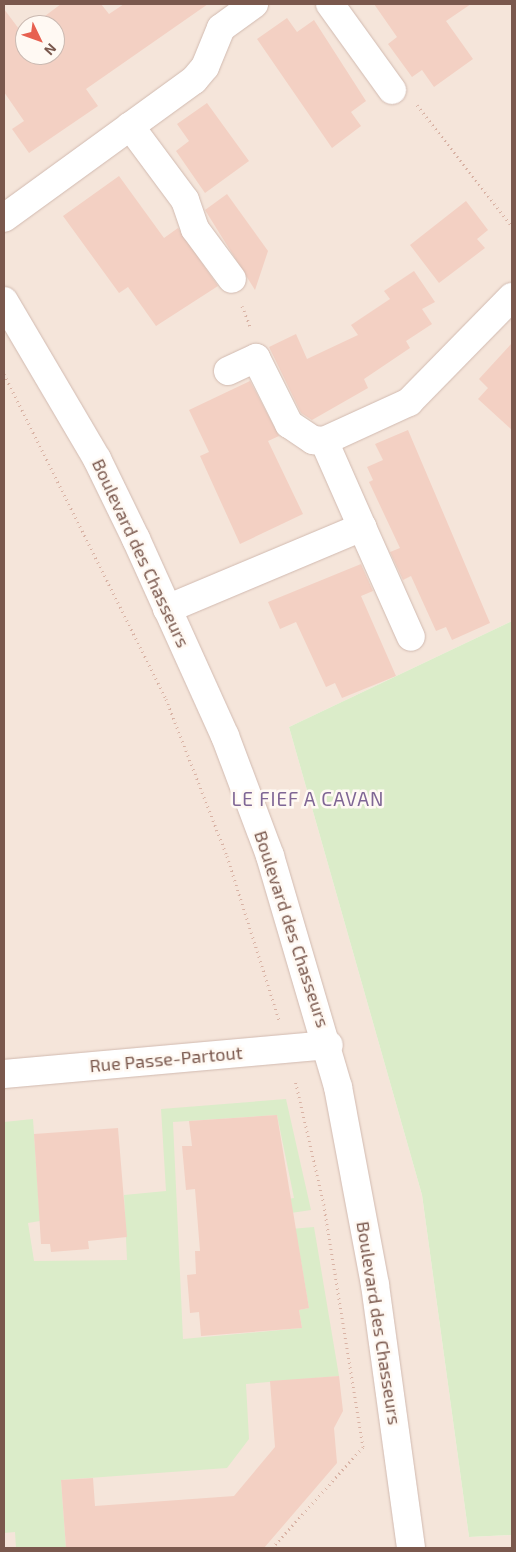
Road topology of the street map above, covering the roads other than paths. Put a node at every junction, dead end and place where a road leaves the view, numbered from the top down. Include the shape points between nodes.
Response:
1 (254, 4) edge
2 (330, 4) edge
3 (392, 90) road end
4 (130, 126) junction
5 (4, 218) edge
6 (232, 279) road end
7 (512, 298) edge
8 (4, 301) edge
9 (228, 370) dead end
10 (324, 441) junction
11 (362, 527) junction
12 (168, 609) junction
13 (411, 637) dead end
14 (329, 1045) junction
15 (4, 1074) edge
16 (411, 1548) edge

1 - 4 street via 217,34 200,74
2 - 3 street
4 - 5 street
4 - 6 street via 185,200 195,229
7 - 10 street via 409,402
8 - 12 street, Boulevard des Chasseurs via 97,459
9 - 10 street via 256,358 288,424 313,440
10 - 11 street
11 - 12 street
11 - 13 street
12 - 14 street, Boulevard des Chasseurs via 225,736 270,856
14 - 15 street, Rue Passe-Partout
14 - 16 street, Boulevard des Chasseurs via 375,1285

